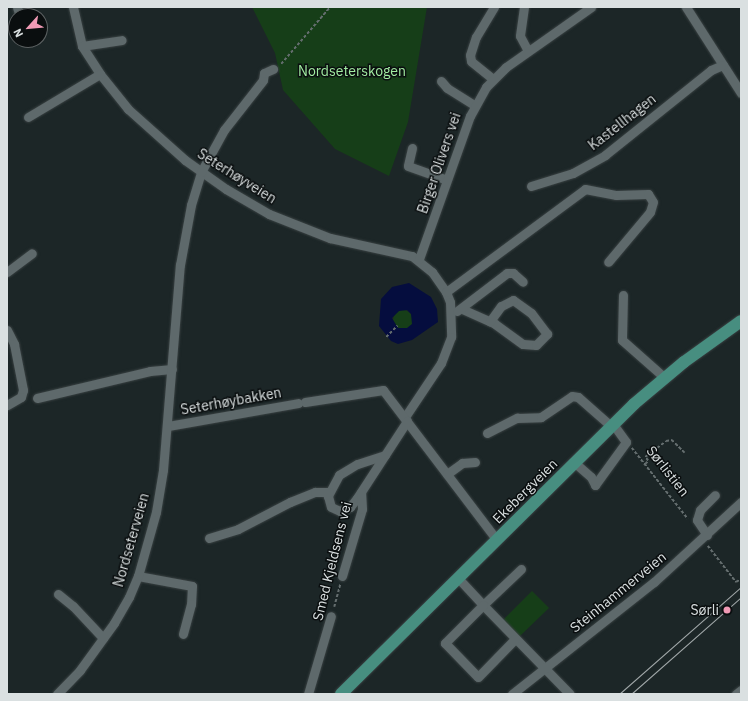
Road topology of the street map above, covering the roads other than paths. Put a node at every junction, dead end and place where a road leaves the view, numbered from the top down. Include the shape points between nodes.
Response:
1 (73, 7) edge
2 (494, 7) edge
3 (524, 7) edge
4 (592, 7) edge
5 (686, 7) edge
6 (122, 40) dead end
7 (82, 46) junction
8 (528, 51) junction
9 (723, 65) junction
10 (273, 69) road end
11 (100, 74) junction
12 (493, 79) junction
13 (441, 80) dead end
14 (741, 93) edge
15 (474, 105) junction
16 (28, 117) dead end
17 (412, 148) dead end
18 (200, 172) junction
19 (447, 180) junction
20 (531, 186) dead end
21 (32, 253) dead end
22 (419, 259) junction
23 (608, 262) dead end
24 (7, 272) edge
25 (522, 282) dead end
26 (446, 292) junction
27 (622, 295) dead end
28 (462, 310) junction
29 (452, 313) junction
30 (490, 321) junction
31 (741, 321) edge
32 (7, 330) edge
33 (172, 370) junction
34 (664, 377) junction
35 (37, 398) dead end
36 (7, 405) edge
37 (406, 419) junction
38 (612, 425) junction
39 (168, 426) junction
40 (487, 433) dead end
41 (385, 455) junction
42 (475, 462) dead end
43 (575, 462) junction
44 (447, 474) junction
45 (329, 492) junction
46 (361, 492) junction
47 (715, 495) dead end
48 (741, 502) edge
49 (209, 538) dead end
50 (706, 539) junction
51 (497, 540) junction
52 (521, 569) dead end
53 (138, 576) junction
54 (342, 576) road end
55 (458, 578) junction
56 (58, 594) dead end
57 (483, 605) junction
58 (331, 616) road end
59 (183, 634) dead end
60 (103, 638) junction
61 (515, 639) junction
62 (544, 668) junction
63 (741, 690) edge
64 (57, 694) edge
65 (308, 694) edge
66 (341, 694) edge
67 (512, 694) edge
68 (570, 694) edge
69 (736, 694) edge

1 - 7 street, Seterhøyveien
2 - 12 street via 476,37 470,56 471,61
3 - 8 street via 520,36
4 - 8 street, Birger Olivers vei
5 - 9 street
6 - 7 street
7 - 11 street, Seterhøyveien
8 - 12 street, Birger Olivers vei
9 - 14 street
9 - 20 street, Kastellhagen via 711,70 605,155 573,173
10 - 18 street, Nordseterveien via 264,73 262,80 224,130
11 - 16 street
11 - 18 street, Seterhøyveien via 140,120
12 - 15 street, Birger Olivers vei
13 - 15 street via 447,88
15 - 19 street, Birger Olivers vei
17 - 19 street via 408,166
18 - 22 street, Seterhøyveien via 256,207 300,228 348,243
18 - 33 street, Nordseterveien via 181,254
19 - 22 street, Birger Olivers vei
21 - 24 street
22 - 26 street
23 - 26 street via 650,212 653,202 648,194 616,195 585,188
25 - 28 street via 513,273 506,273
26 - 29 street
27 - 34 street via 622,340
28 - 29 street
28 - 30 street via 475,318
29 - 37 street via 450,348
30 - 30 street via 523,344 536,345 547,334 531,312 513,300 501,306
31 - 34 main road, Ekebergveien
32 - 36 street via 14,344 23,390 21,397
33 - 35 street via 150,371
33 - 39 street, Nordseterveien
34 - 38 main road, Ekebergveien
37 - 39 street, Seterhøybakken via 383,390
37 - 41 street, Smed Kjeldsens vei
37 - 44 street, Seterhøybakken
38 - 40 street, Sørlistien via 578,397 572,396 541,417 517,418
38 - 43 main road, Ekebergveien
38 - 43 street, Sørlistien via 626,442 595,485 591,477
39 - 53 street, Nordseterveien via 159,497
41 - 45 street via 348,468 337,478
41 - 46 street, Smed Kjeldsens vei
42 - 44 street via 462,463
43 - 51 main road, Ekebergveien
44 - 51 street, Seterhøybakken
45 - 46 street via 330,505 340,511 350,507
45 - 49 street via 315,492 238,529
46 - 54 street, Smed Kjeldsens vei via 362,509
47 - 50 street via 700,510 697,520
48 - 50 street, Steinhammerveien
50 - 62 street, Steinhammerveien via 615,615
51 - 55 main road, Ekebergveien
52 - 57 street
53 - 59 street via 192,586 191,604
53 - 60 street, Nordseterveien via 130,597
55 - 57 street
55 - 66 main road, Ekebergveien
56 - 60 street
57 - 61 street
57 - 61 street via 445,643 478,677
58 - 65 street, Smed Kjeldsens vei
60 - 64 street, Nordseterveien via 80,670
61 - 62 street
62 - 67 street, Steinhammerveien
62 - 68 street
63 - 69 street

